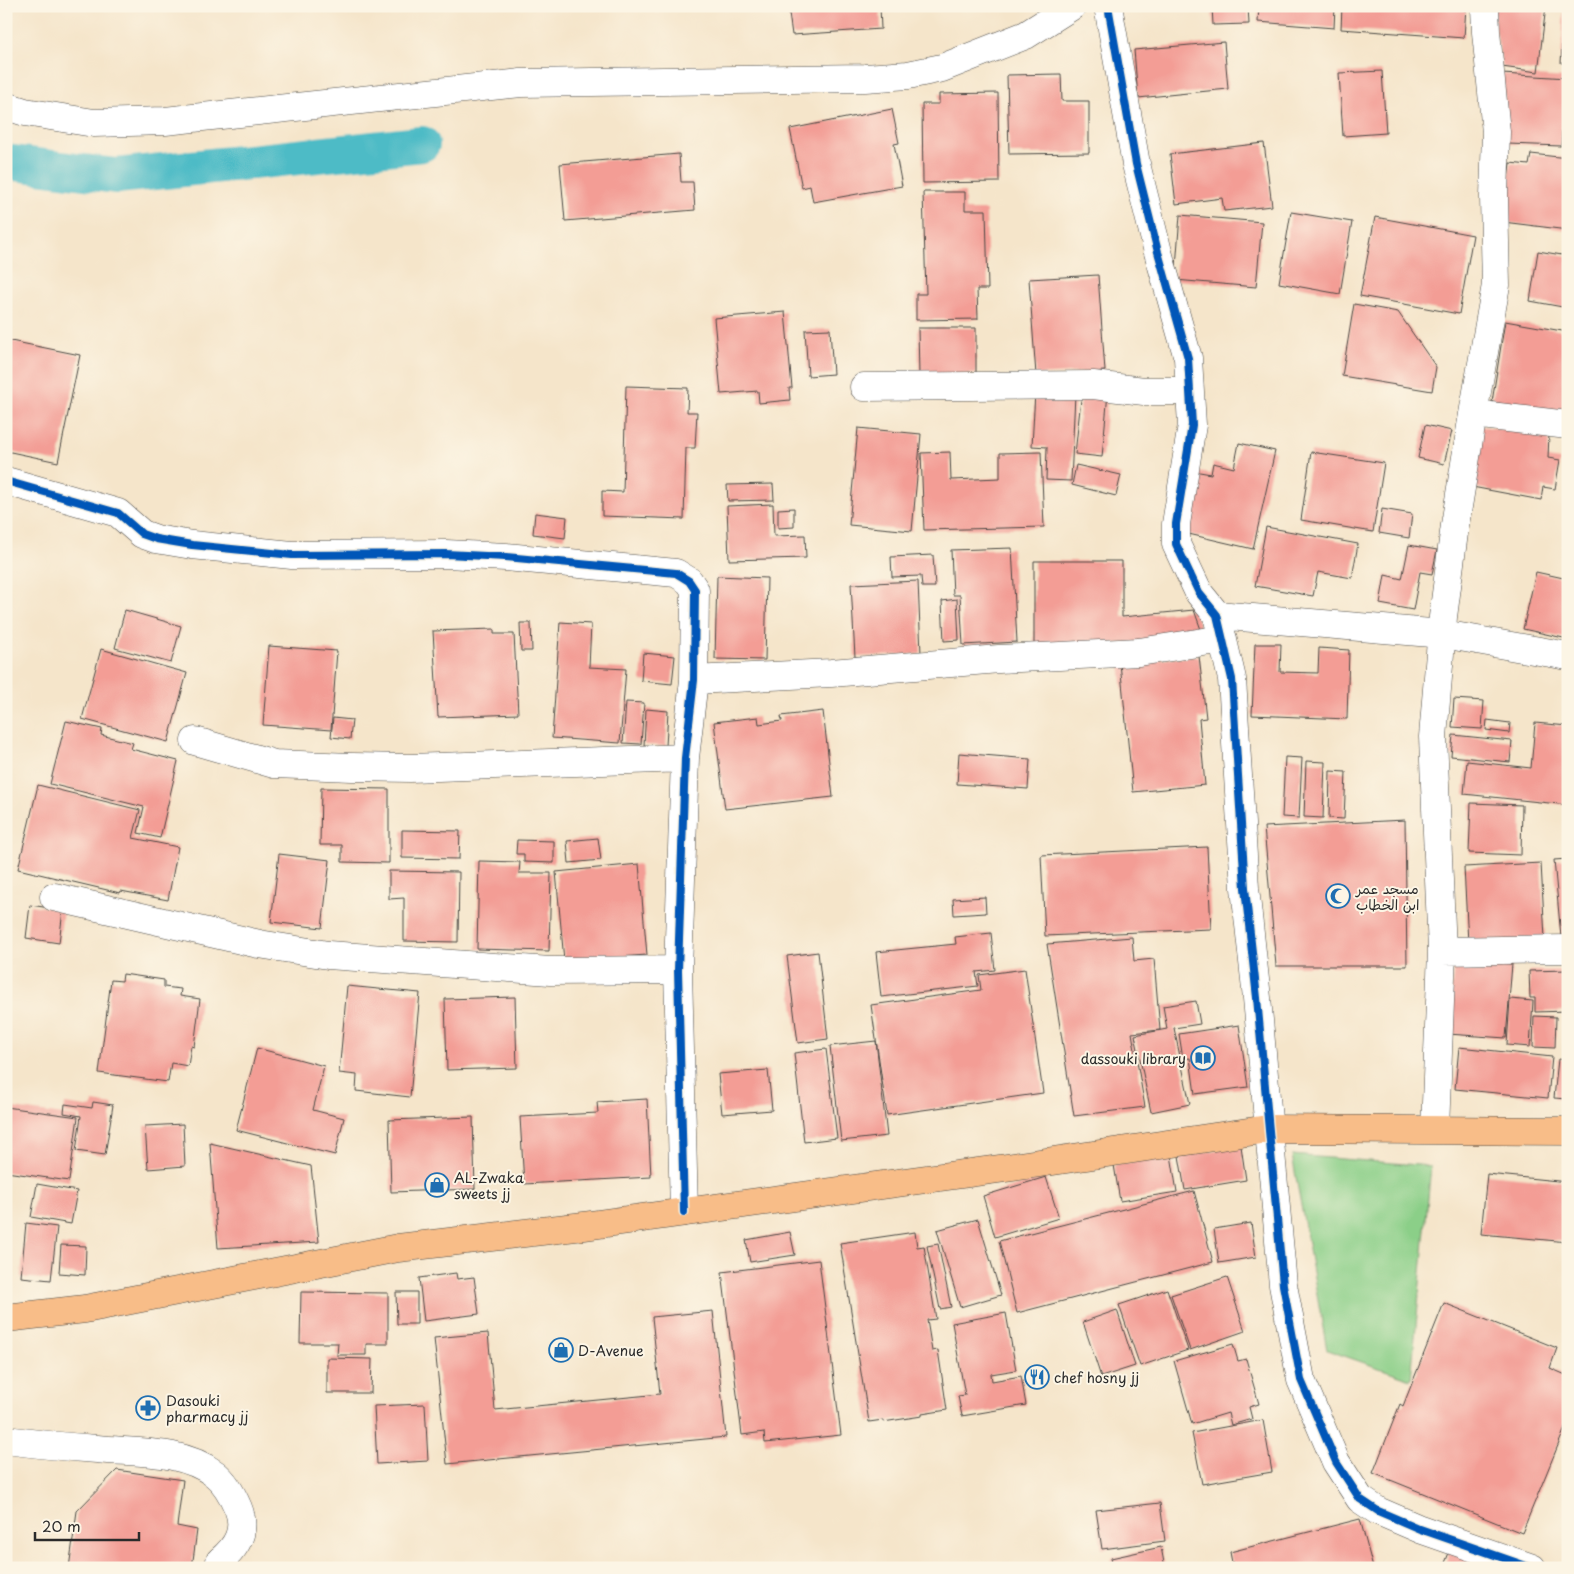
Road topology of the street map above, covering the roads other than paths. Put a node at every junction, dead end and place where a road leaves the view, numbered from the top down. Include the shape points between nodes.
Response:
1 (1072, 6) edge
2 (1108, 6) edge
3 (1485, 6) edge
4 (6, 106) edge
5 (864, 387) dead end
6 (1190, 392) junction
7 (1472, 414) junction
8 (1568, 425) edge
9 (6, 481) edge
10 (1220, 627) junction
11 (1443, 634) junction
12 (1568, 656) edge
13 (694, 680) junction
14 (195, 741) dead end
15 (685, 758) junction
16 (54, 897) dead end
17 (1568, 949) edge
18 (1442, 951) junction
19 (678, 970) junction
20 (1268, 1129) junction
21 (1435, 1129) junction
22 (1568, 1131) edge
23 (684, 1212) junction
24 (6, 1318) edge
25 (6, 1440) edge
26 (220, 1561) dead end
27 (1532, 1568) edge

1 - 4 street via 1026,35 942,68 908,75 521,83 165,121 94,123
2 - 6 street via 1136,164 1188,358
3 - 7 street via 1496,132 1496,285
5 - 6 street via 1093,385
6 - 10 street via 1192,425 1176,524 1176,544 1199,593
7 - 8 street
7 - 11 street
9 - 13 street via 118,513 149,537 192,545 292,555 506,557 676,573 689,581 695,590
10 - 11 street
10 - 13 street via 1139,652
10 - 20 street via 1232,679 1245,888
11 - 12 street
11 - 18 street via 1433,737
13 - 15 street
14 - 15 street via 274,764 352,768
15 - 19 street
16 - 19 street via 259,944 328,955 550,971
17 - 18 street
18 - 21 street
19 - 23 street
20 - 21 main road
20 - 23 main road
20 - 27 street via 1283,1285 1302,1380 1336,1462 1360,1499 1378,1511
21 - 22 main road
23 - 24 main road via 398,1248 85,1309
25 - 26 street via 181,1457 208,1469 234,1498 242,1522 240,1536 230,1553

